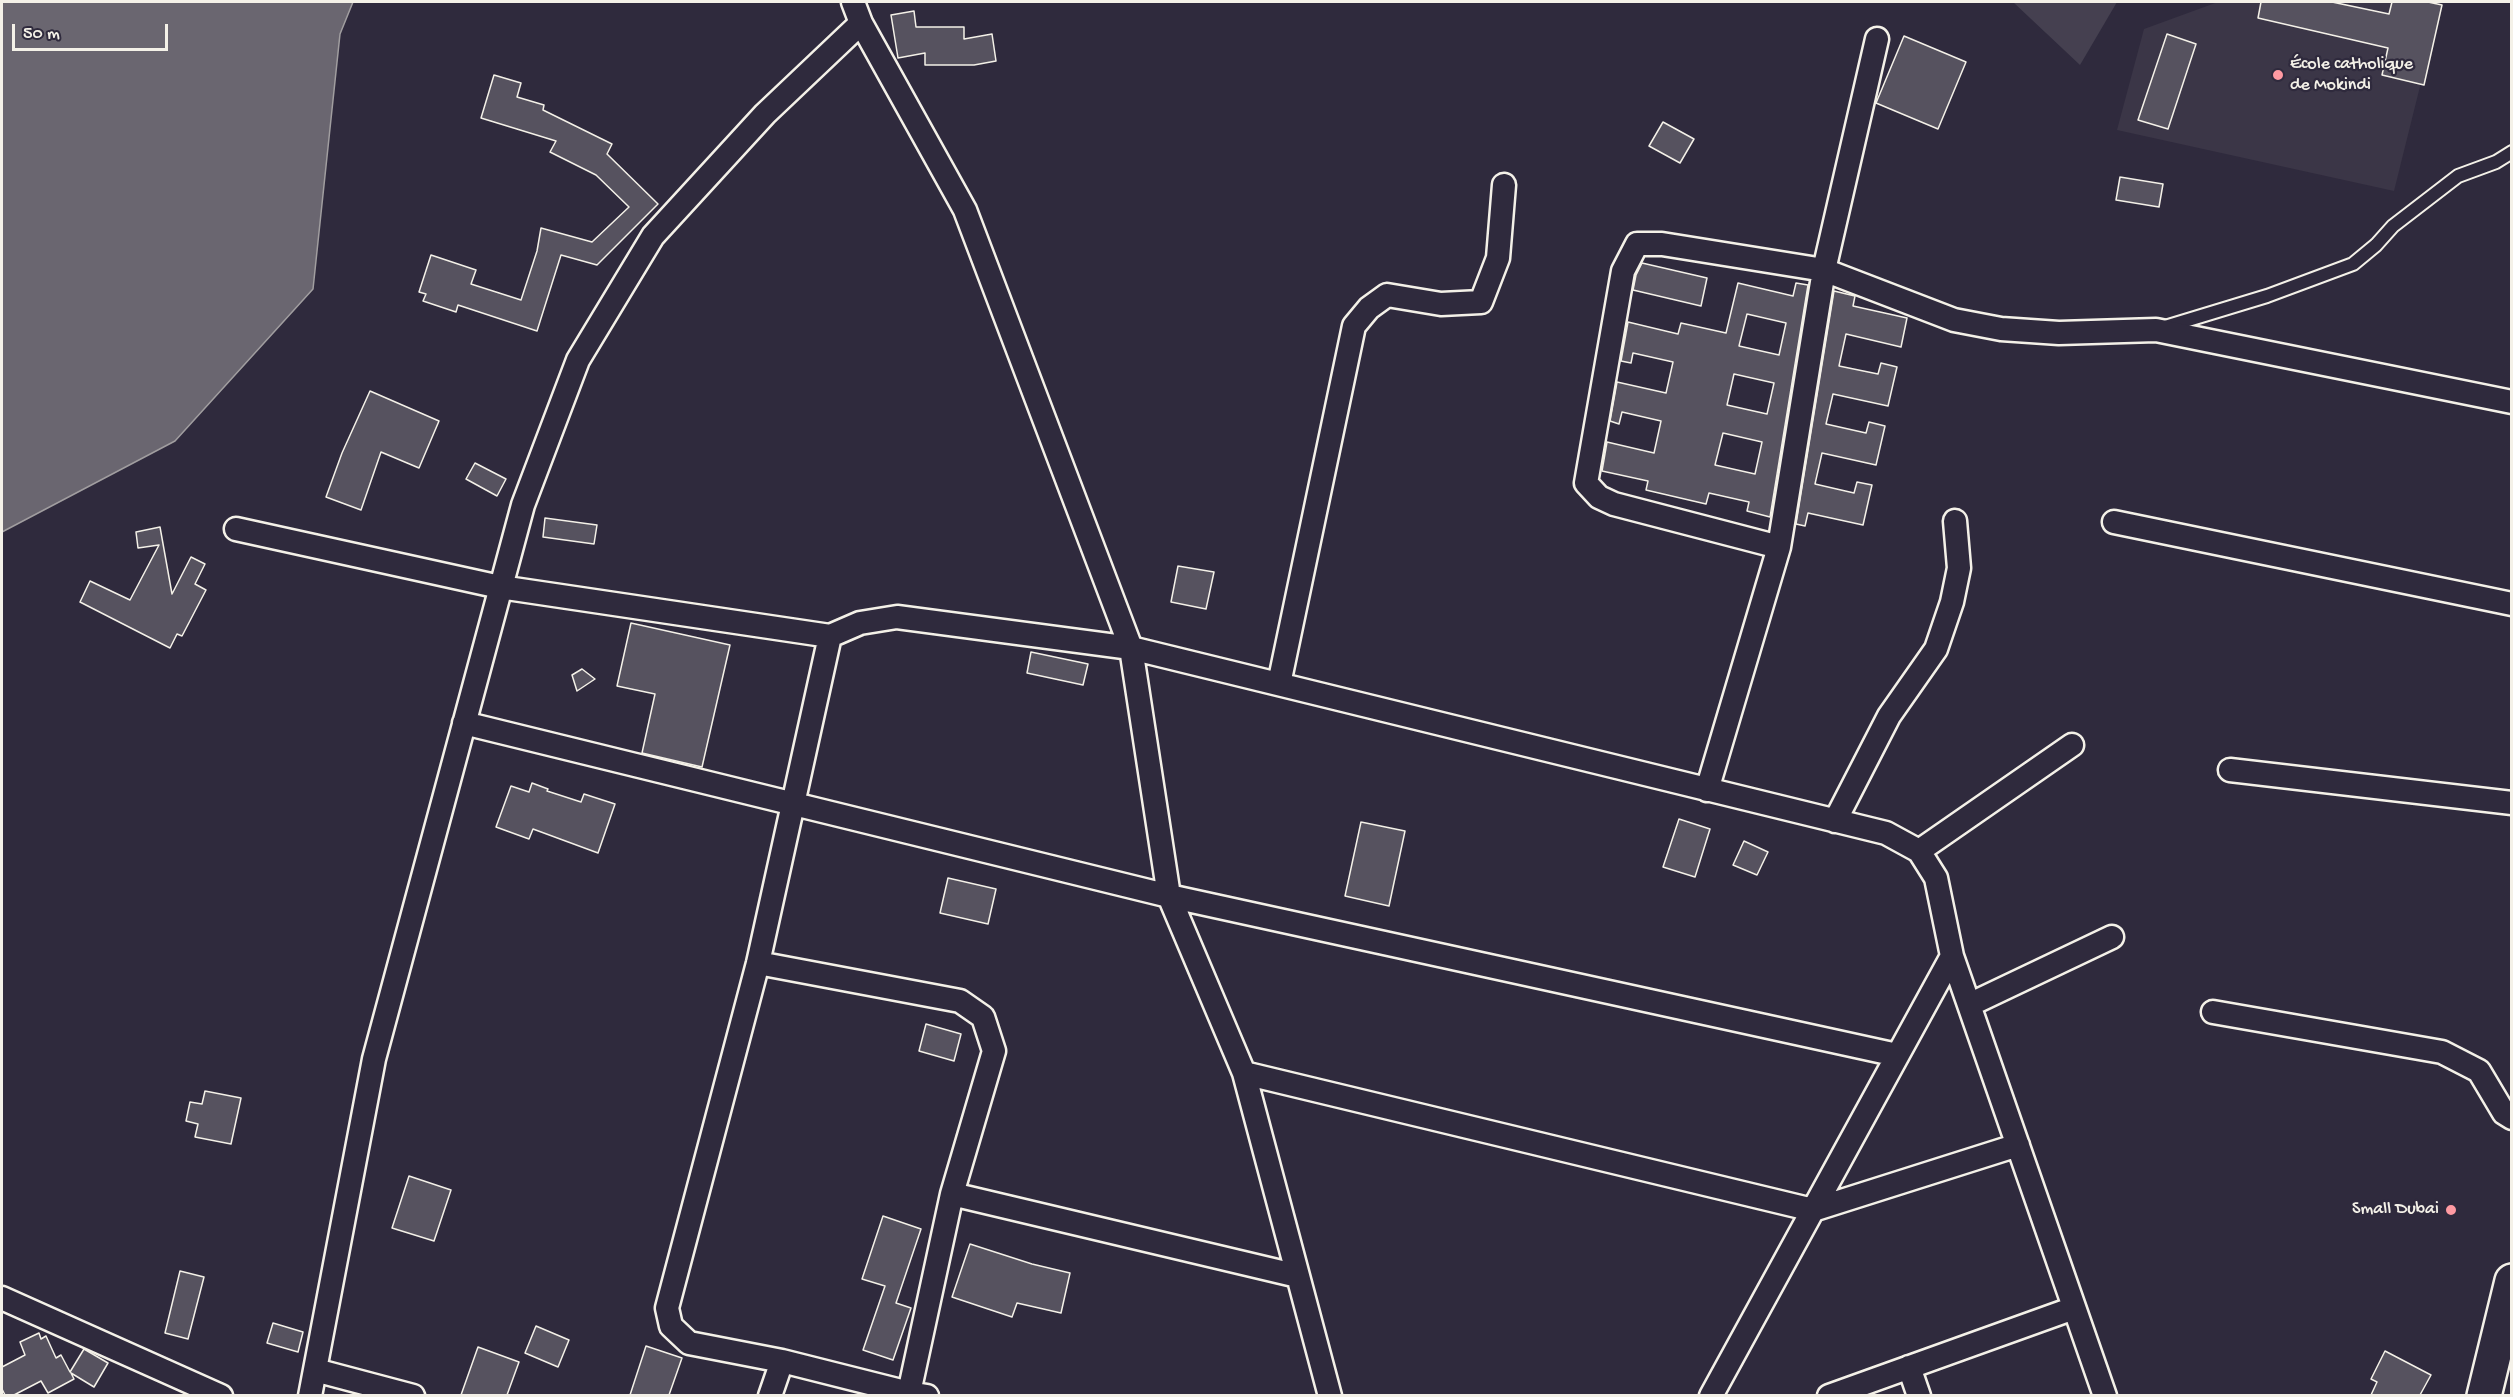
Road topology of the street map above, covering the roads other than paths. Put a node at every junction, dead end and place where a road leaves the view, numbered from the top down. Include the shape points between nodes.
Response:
1 (853, 2) edge
2 (861, 23) junction
3 (1877, 39) dead end
4 (2511, 152) edge
5 (1504, 184) dead end
6 (1824, 270) junction
7 (2156, 330) junction
8 (2511, 402) edge
9 (1954, 521) dead end
10 (2114, 522) dead end
11 (236, 529) dead end
12 (1779, 547) junction
13 (500, 587) junction
14 (2511, 604) edge
15 (830, 636) junction
16 (1131, 648) junction
17 (1279, 684) junction
18 (464, 723) junction
19 (2072, 745) dead end
20 (2230, 770) dead end
21 (1707, 790) junction
22 (793, 803) junction
23 (2511, 803) edge
24 (1835, 821) junction
25 (1919, 851) junction
26 (1169, 896) junction
27 (2112, 937) dead end
28 (1952, 956) junction
29 (758, 963) junction
30 (1969, 1005) junction
31 (2213, 1012) dead end
32 (1897, 1056) junction
33 (1244, 1073) junction
34 (2511, 1118) edge
35 (2018, 1145) junction
36 (952, 1194) junction
37 (1813, 1210) junction
38 (1298, 1276) junction
39 (2511, 1281) edge
40 (2, 1298) edge
41 (2074, 1308) junction
42 (783, 1361) junction
43 (1909, 1367) junction
44 (315, 1370) junction
45 (918, 1394) edge
46 (1714, 1394) edge
47 (221, 1395) edge
48 (310, 1395) edge
49 (413, 1395) edge
50 (770, 1395) edge
51 (1330, 1395) edge
52 (1830, 1395) edge
53 (1919, 1395) edge
54 (2105, 1395) edge
55 (2484, 1395) edge

1 - 2 street
2 - 13 street via 765,114 653,236 578,360 523,504
2 - 16 street via 964,210
3 - 6 street
4 - 7 lane via 2458,176 2393,226 2353,264 2267,296
5 - 17 street via 1498,258 1481,302 1441,304 1387,295 1354,326
6 - 7 street via 1954,320 2001,329 2059,333
6 - 12 street
6 - 12 street via 1662,244 1637,244 1623,271 1586,483 1599,497 1614,504
7 - 8 street
9 - 24 street via 1959,568 1936,649 1889,716
10 - 14 street
11 - 13 street
12 - 21 street
13 - 15 street
13 - 18 street
15 - 16 street via 860,623 897,617
15 - 22 street
16 - 17 street
16 - 26 street
17 - 21 street
18 - 22 street
18 - 44 street via 374,1059
19 - 25 street
20 - 23 street
21 - 24 street
22 - 26 street
22 - 29 street
24 - 25 street via 1886,833
25 - 28 street via 1936,878
26 - 32 street
26 - 33 street
27 - 30 street
28 - 30 street
28 - 32 street
29 - 36 street via 960,1001 983,1017 994,1051
29 - 42 street via 667,1308 671,1326 689,1343
30 - 35 street
31 - 34 street via 2442,1052 2479,1071
32 - 37 street
33 - 37 street
33 - 38 street
35 - 37 street
35 - 41 street
36 - 38 street
36 - 45 street
37 - 46 street
38 - 51 street
39 - 55 highway
40 - 47 street
41 - 43 street
41 - 54 street
42 - 45 street
42 - 50 street
43 - 52 street
43 - 53 street
44 - 48 street
44 - 49 street

